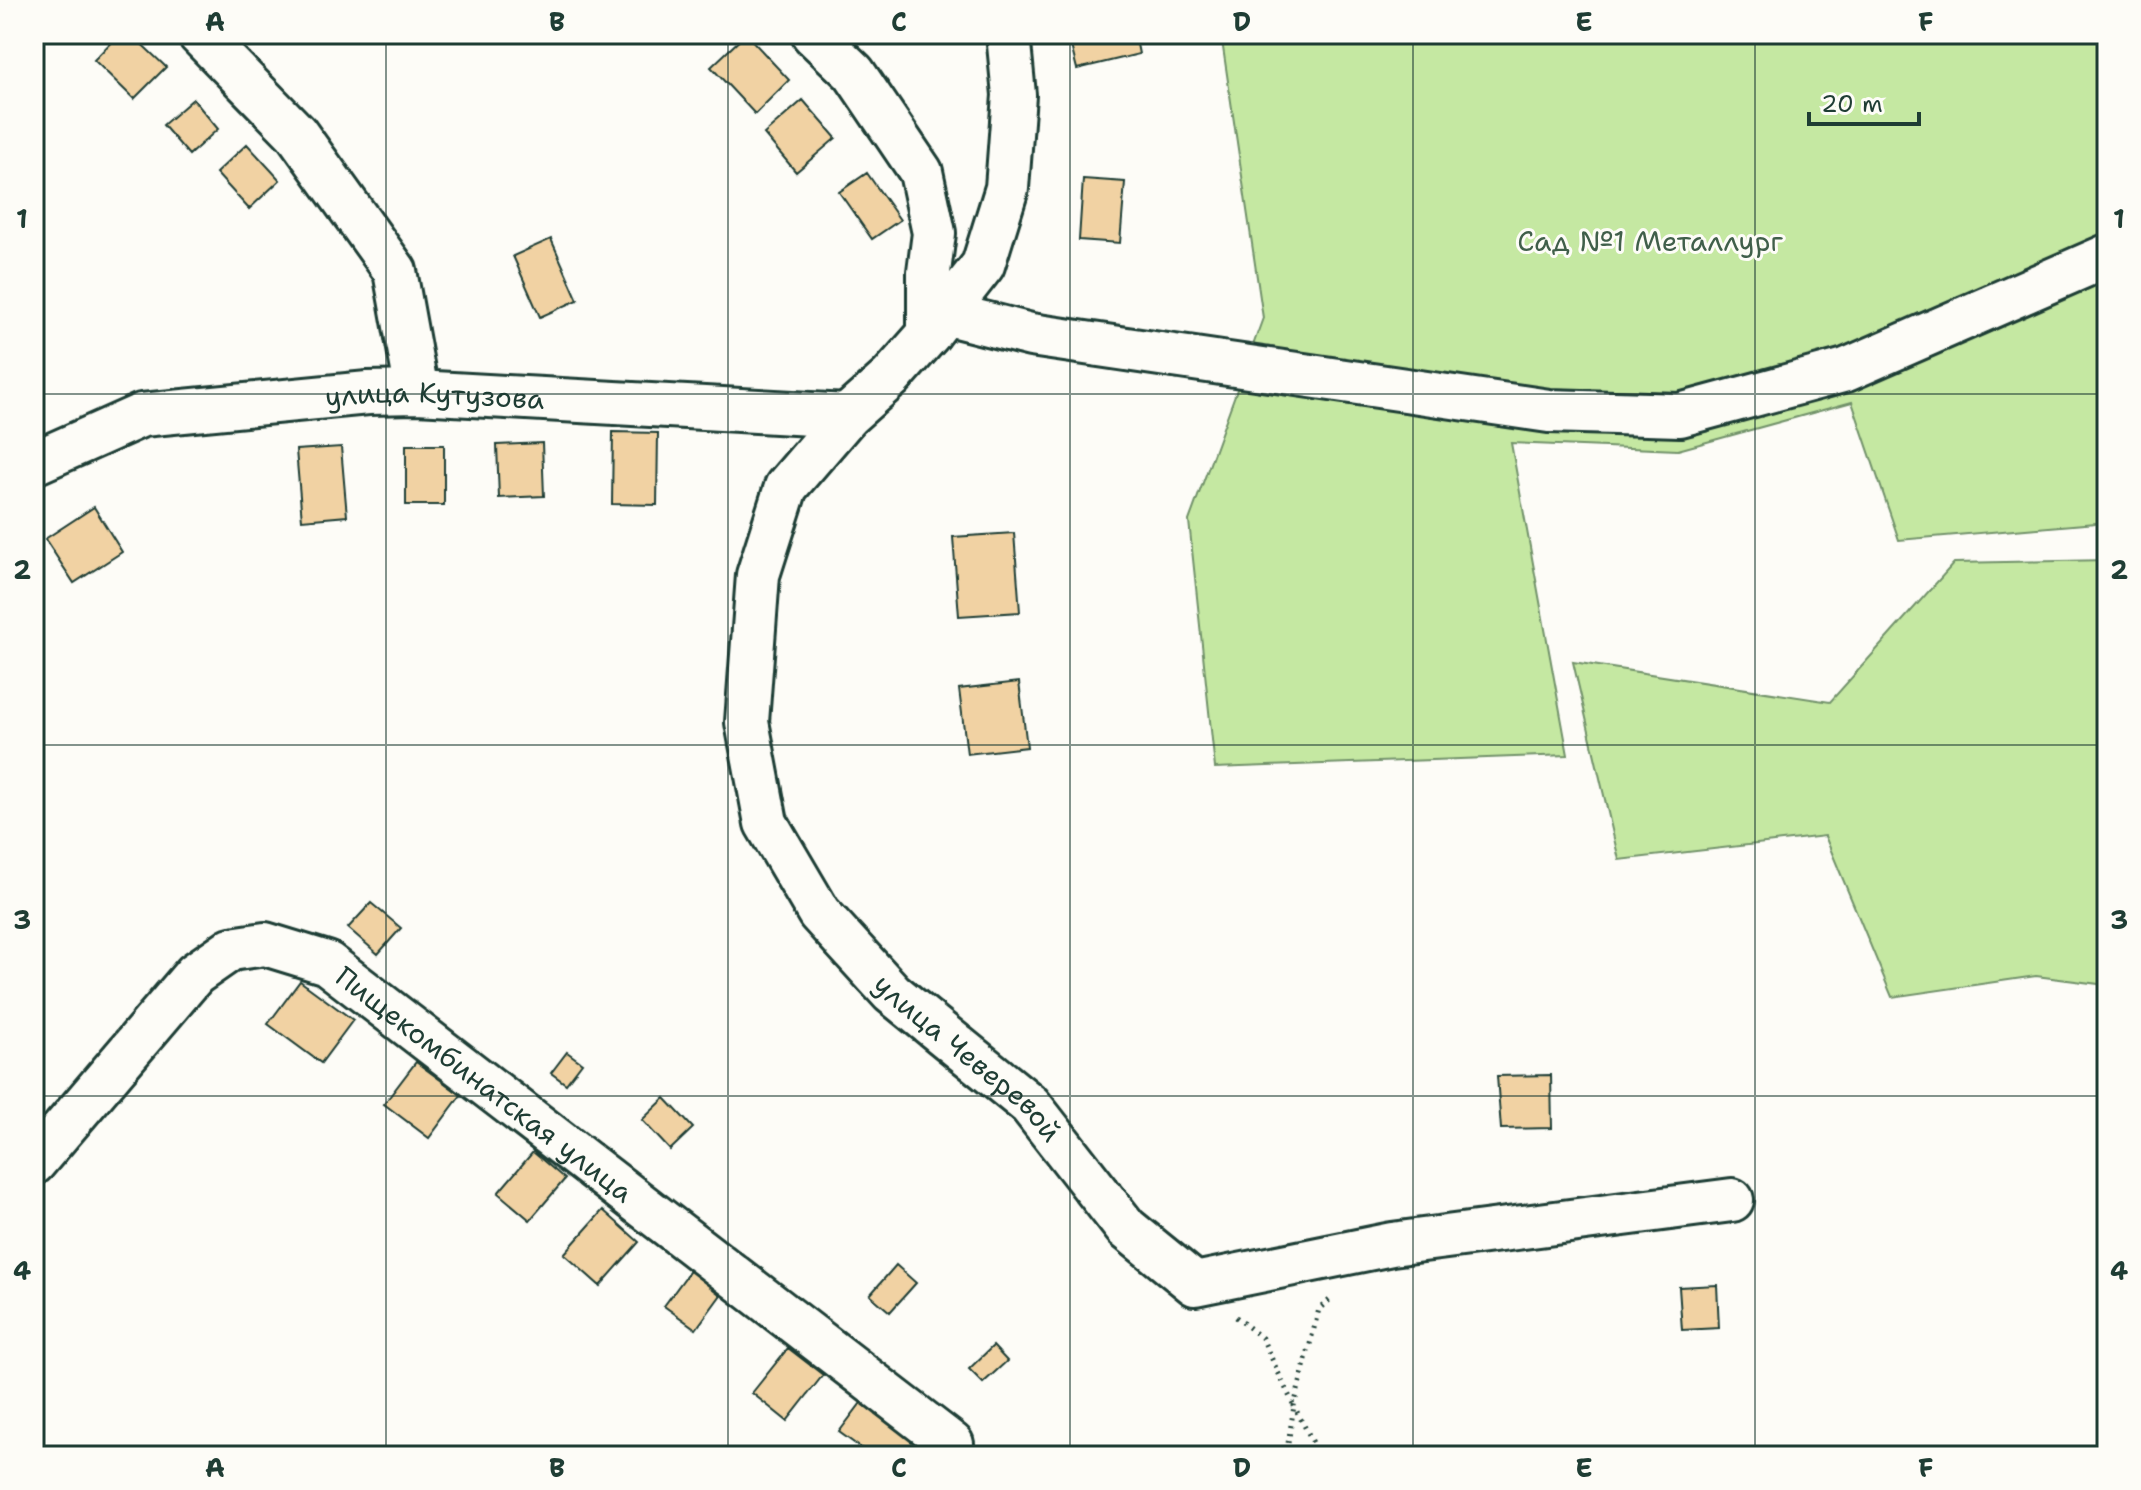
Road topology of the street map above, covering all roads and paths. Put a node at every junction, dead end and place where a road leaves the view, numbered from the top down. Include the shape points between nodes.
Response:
1 (199, 34) edge
2 (813, 34) edge
3 (1008, 34) edge
4 (2107, 256) edge
5 (937, 324) junction
6 (417, 392) junction
7 (847, 416) junction
8 (34, 463) edge
9 (34, 1163) edge
10 (1732, 1200) dead end
11 (1195, 1284) junction
12 (1340, 1290) dead end
13 (1294, 1406) junction
14 (952, 1444) dead end
15 (1286, 1456) edge
16 (1320, 1456) edge

1 - 6 street via 296,133 395,271
2 - 5 street via 854,73 921,172 934,233 929,272
3 - 5 street, улица Чеверевой via 1014,95 1007,188 983,265
4 - 5 street via 1846,370 1680,415 1549,411
5 - 7 street, улица Чеверевой via 891,377
6 - 7 street, улица Кутузова
6 - 8 street, улица Кутузова via 142,415
7 - 11 street, улица Чеверевой via 786,487 758,575 747,722 766,823 819,913 892,993 1030,1105 1126,1228
9 - 14 street, Пищекомбинатская улица via 195,974 231,949 265,944 327,963
10 - 11 street via 1392,1244
11 - 13 path via 1262,1338
12 - 13 path via 1319,1309
13 - 15 path
13 - 16 path

